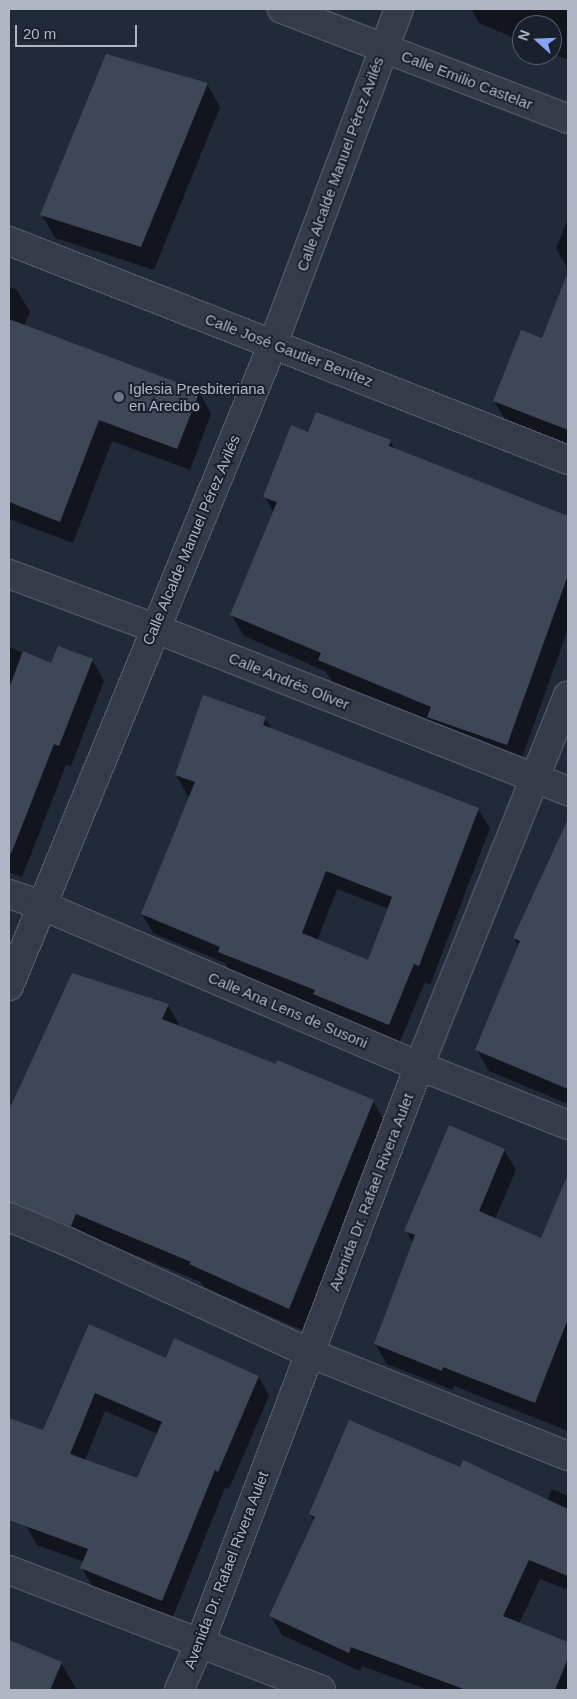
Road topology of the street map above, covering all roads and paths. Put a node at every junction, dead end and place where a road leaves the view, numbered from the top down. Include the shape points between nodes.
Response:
1 (282, 9) edge
2 (399, 9) edge
3 (383, 48) junction
4 (568, 119) edge
5 (9, 241) edge
6 (273, 344) junction
7 (568, 460) edge
8 (9, 574) edge
9 (154, 628) junction
10 (568, 696) edge
11 (535, 778) junction
12 (568, 791) edge
13 (9, 894) edge
14 (41, 905) junction
15 (9, 986) edge
16 (419, 1066) junction
17 (568, 1125) edge
18 (9, 1218) edge
19 (309, 1353) junction
20 (568, 1456) edge
21 (9, 1570) edge
22 (199, 1645) junction
23 (179, 1690) edge
24 (321, 1690) edge

1 - 3 street, Calle Emilio Castelar
2 - 3 street, Calle Alcalde Manuel Pérez Avilés
3 - 4 street, Calle Emilio Castelar
3 - 6 street, Calle Alcalde Manuel Pérez Avilés
5 - 6 street, Calle José Gautier Benítez
6 - 7 street, Calle José Gautier Benítez
6 - 9 street, Calle Alcalde Manuel Pérez Avilés
8 - 9 street, Calle Andrés Oliver
9 - 11 street, Calle Andrés Oliver
9 - 14 street, Calle Alcalde Manuel Pérez Avilés
10 - 11 street, Avenida Dr. Rafael Rivera Aulet
11 - 12 street, Calle Andrés Oliver
11 - 16 street, Avenida Dr. Rafael Rivera Aulet
13 - 14 street, Calle Ana Lens de Susoni
14 - 15 street, Calle Alcalde Manuel Pérez Avilés
14 - 16 street, Calle Ana Lens de Susoni
16 - 17 street, Calle Ana Lens de Susoni
16 - 19 street, Avenida Dr. Rafael Rivera Aulet
18 - 19 street
19 - 20 street
19 - 22 street, Avenida Dr. Rafael Rivera Aulet
21 - 22 street
22 - 23 street, Avenida Dr. Rafael Rivera Aulet
22 - 24 street

